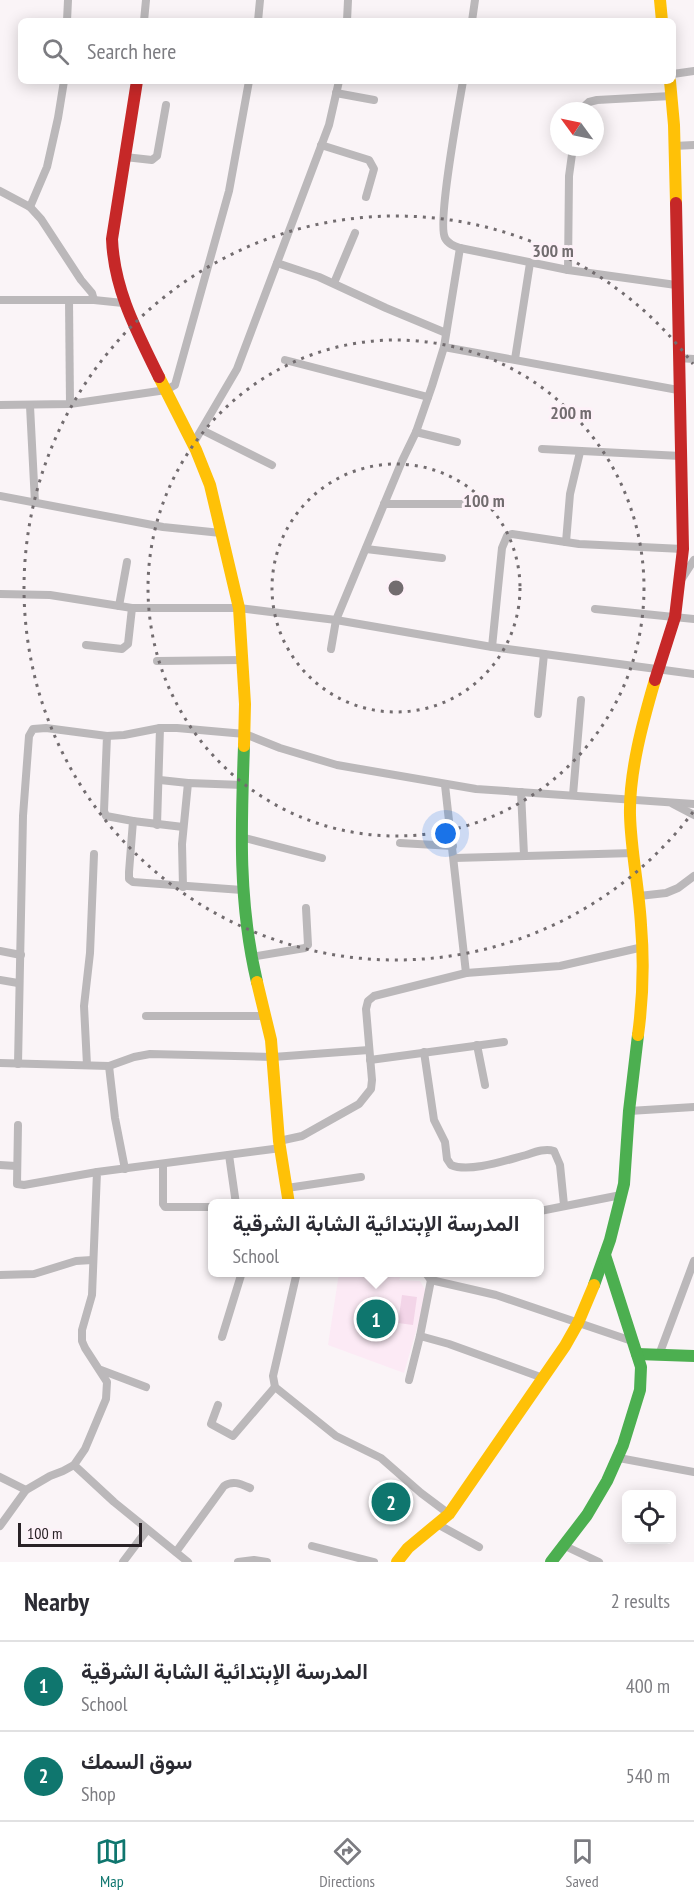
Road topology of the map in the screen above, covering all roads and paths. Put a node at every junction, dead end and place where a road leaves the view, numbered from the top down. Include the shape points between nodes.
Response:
1 (68, 0) edge
2 (146, 0) edge
3 (260, 0) edge
4 (348, 0) edge
5 (475, 0) edge
6 (660, 0) edge
7 (67, 18) edge
8 (144, 18) edge
9 (258, 18) edge
10 (347, 18) edge
11 (472, 18) edge
12 (662, 18) edge
13 (694, 71) edge
14 (676, 74) edge
15 (64, 84) edge
16 (137, 84) edge
17 (248, 84) edge
18 (338, 84) edge
19 (463, 84) edge
20 (670, 84) edge
21 (336, 93) junction
22 (671, 96) junction
23 (374, 100) dead end
24 (589, 102) edge
25 (166, 105) dead end
26 (321, 145) junction
27 (694, 145) edge
28 (674, 146) junction
29 (572, 156) edge
30 (125, 157) junction
31 (0, 190) edge
32 (366, 197) dead end
33 (30, 207) junction
34 (355, 233) dead end
35 (460, 248) junction
36 (277, 263) junction
37 (530, 263) junction
38 (568, 270) junction
39 (334, 283) junction
40 (676, 285) junction
41 (0, 300) edge
42 (69, 300) junction
43 (94, 300) junction
44 (123, 303) junction
45 (446, 333) junction
46 (444, 347) junction
47 (678, 358) junction
48 (515, 359) junction
49 (694, 359) edge
50 (285, 360) dead end
51 (166, 390) junction
52 (678, 390) junction
53 (428, 397) junction
54 (70, 404) junction
55 (0, 405) edge
56 (30, 406) junction
57 (202, 430) junction
58 (416, 432) junction
59 (457, 442) dead end
60 (193, 444) junction
61 (542, 449) dead end
62 (580, 452) junction
63 (681, 456) junction
64 (272, 465) dead end
65 (0, 496) edge
66 (35, 503) junction
67 (384, 504) junction
68 (464, 504) dead end
69 (221, 533) junction
70 (566, 542) junction
71 (366, 549) junction
72 (682, 549) junction
73 (442, 558) dead end
74 (694, 560) edge
75 (127, 562) dead end
76 (680, 582) junction
77 (0, 594) edge
78 (119, 606) junction
79 (132, 608) junction
80 (239, 608) junction
81 (595, 609) dead end
82 (675, 617) junction
83 (694, 619) edge
84 (336, 620) junction
85 (86, 645) dead end
86 (492, 647) junction
87 (331, 649) dead end
88 (544, 654) junction
89 (242, 660) junction
90 (157, 661) dead end
91 (659, 669) junction
92 (694, 674) edge
93 (581, 700) dead end
94 (538, 714) dead end
95 (160, 728) junction
96 (245, 734) junction
97 (107, 736) junction
98 (160, 780) junction
99 (188, 783) junction
100 (243, 785) junction
101 (445, 785) junction
102 (522, 792) junction
103 (573, 795) junction
104 (632, 799) junction
105 (671, 802) junction
106 (694, 804) edge
107 (694, 815) edge
108 (133, 821) junction
109 (157, 825) junction
110 (183, 827) junction
111 (241, 837) junction
112 (400, 843) dead end
113 (453, 846) junction
114 (634, 853) junction
115 (94, 854) dead end
116 (524, 855) junction
117 (322, 858) dead end
118 (454, 858) junction
119 (694, 876) edge
120 (183, 887) junction
121 (242, 890) junction
122 (639, 896) junction
123 (306, 908) dead end
124 (643, 947) junction
125 (0, 951) edge
126 (21, 956) junction
127 (251, 957) junction
128 (466, 973) junction
129 (0, 980) edge
130 (18, 983) junction
131 (146, 1016) dead end
132 (266, 1016) junction
133 (504, 1042) dead end
134 (477, 1045) junction
135 (369, 1050) junction
136 (424, 1052) junction
137 (273, 1057) junction
138 (370, 1060) junction
139 (0, 1063) edge
140 (18, 1064) junction
141 (87, 1065) junction
142 (109, 1066) junction
143 (485, 1085) dead end
144 (694, 1107) edge
145 (629, 1111) junction
146 (18, 1125) dead end
147 (280, 1144) junction
148 (229, 1155) junction
149 (163, 1164) junction
150 (0, 1165) edge
151 (16, 1166) junction
152 (125, 1169) junction
153 (97, 1172) junction
154 (361, 1177) dead end
155 (287, 1188) junction
156 (621, 1195) junction
157 (235, 1199) edge
158 (288, 1199) edge
159 (564, 1205) junction
160 (208, 1207) edge
161 (544, 1210) edge
162 (605, 1255) junction
163 (92, 1260) junction
164 (694, 1261) edge
165 (0, 1275) edge
166 (240, 1277) edge
167 (296, 1277) edge
168 (428, 1277) edge
169 (432, 1277) edge
170 (578, 1323) junction
171 (420, 1336) junction
172 (222, 1337) dead end
173 (633, 1341) junction
174 (637, 1354) junction
175 (659, 1355) junction
176 (694, 1356) edge
177 (100, 1370) junction
178 (543, 1378) junction
179 (409, 1380) dead end
180 (146, 1387) dead end
181 (274, 1387) junction
182 (218, 1405) dead end
183 (618, 1458) junction
184 (74, 1465) junction
185 (694, 1472) edge
186 (0, 1477) edge
187 (250, 1488) dead end
188 (26, 1490) junction
189 (449, 1514) junction
190 (438, 1525) junction
191 (0, 1526) edge
192 (147, 1530) junction
193 (312, 1546) dead end
194 (565, 1546) junction
195 (478, 1547) dead end
196 (176, 1552) junction
197 (123, 1562) edge
198 (188, 1562) edge
199 (238, 1562) edge
200 (267, 1562) edge
201 (374, 1562) edge
202 (397, 1562) edge
203 (551, 1562) edge
204 (599, 1562) edge

1 - 7 street
2 - 8 street
3 - 9 street
4 - 10 street
5 - 11 street
6 - 12 street
13 - 14 street
15 - 33 street via 47,167
16 - 30 street
17 - 51 street via 229,191 212,256 177,381
18 - 21 street
19 - 35 street via 443,234 448,243
20 - 22 street
21 - 23 street
21 - 26 street
22 - 24 street
22 - 28 street
25 - 30 street via 158,156 152,160
26 - 32 street via 373,164
26 - 36 street
27 - 28 street
28 - 40 street
29 - 38 street
30 - 44 street via 112,239
31 - 33 street
33 - 43 street
34 - 39 street
35 - 37 street
35 - 45 street
36 - 39 street
36 - 57 street via 237,369
37 - 38 street
37 - 48 street
38 - 40 street
39 - 45 street
40 - 47 street
41 - 42 street
42 - 43 street
42 - 54 street
43 - 44 street
44 - 51 street
45 - 46 street
46 - 48 street
46 - 53 street
47 - 49 street
47 - 52 street
48 - 52 street
50 - 53 street
51 - 54 street
51 - 60 street
52 - 63 street
53 - 58 street
54 - 56 street
55 - 56 street
56 - 66 street
57 - 60 street
57 - 64 street
58 - 59 street
58 - 67 street
60 - 69 street via 210,485
61 - 62 street
62 - 63 street
62 - 70 street via 570,494
63 - 72 street
65 - 66 street
66 - 69 street via 163,527
67 - 68 street
67 - 71 street
69 - 80 street
70 - 72 street
70 - 86 street via 507,536 502,548
71 - 73 street
71 - 84 street
72 - 76 street
74 - 76 street
75 - 78 street
76 - 82 street
77 - 78 street via 50,595
78 - 79 street
79 - 80 street
79 - 85 street via 126,648
80 - 84 street
80 - 89 street
81 - 82 street
82 - 83 street
82 - 91 street
84 - 86 street
84 - 87 street
86 - 88 street
88 - 91 street
88 - 94 street
89 - 90 street
89 - 96 street
91 - 92 street
91 - 104 street via 638,743
93 - 103 street
95 - 96 street
95 - 97 street
95 - 98 street
96 - 100 street
96 - 101 street via 337,765
97 - 108 street via 106,816
97 - 126 street via 46,728 30,731 23,816
98 - 99 street
98 - 109 street
99 - 100 street
99 - 110 street
100 - 111 street
101 - 102 street
101 - 113 street
102 - 103 street
102 - 116 street
103 - 104 street
104 - 105 street
104 - 114 street
105 - 106 street
105 - 107 street
108 - 109 street
108 - 120 street via 129,879 139,884
109 - 110 street
110 - 120 street
111 - 117 street
111 - 121 street
112 - 113 street
113 - 118 street
114 - 116 street
114 - 122 street
115 - 141 street via 84,1006
116 - 118 street
118 - 128 street
119 - 122 street via 666,893
120 - 121 street
121 - 127 street
122 - 124 street
123 - 127 street via 305,948
124 - 128 street via 560,966
124 - 145 street
125 - 126 street
126 - 130 street
127 - 132 street
128 - 135 street via 368,1000
129 - 130 street
130 - 140 street
131 - 132 street
132 - 137 street
133 - 134 street
134 - 136 street
134 - 143 street
135 - 137 street
135 - 138 street
136 - 138 street
136 - 159 street via 434,1120 451,1166 467,1167 554,1151 560,1165
137 - 142 street via 150,1054
137 - 147 street
138 - 147 street via 371,1089 358,1104
139 - 140 street
140 - 141 street
141 - 142 street
142 - 152 street
144 - 145 street
145 - 156 street
146 - 151 street
147 - 148 street
147 - 155 street
148 - 149 street
148 - 157 street
149 - 152 street
149 - 160 street via 165,1207
150 - 151 street
151 - 153 street via 17,1184 24,1185
152 - 153 street
153 - 163 street
154 - 155 street
155 - 158 street
156 - 159 street
156 - 162 street
159 - 161 street
162 - 170 street
162 - 173 street
163 - 165 street via 75,1261 34,1274
163 - 177 street via 92,1295 82,1341
164 - 175 street
166 - 172 street
167 - 181 street via 273,1376
168 - 171 street
169 - 170 street
170 - 173 street
170 - 178 street
171 - 178 street
171 - 179 street
173 - 174 street
174 - 175 street
174 - 183 street via 641,1392
175 - 176 street
177 - 180 street
177 - 184 street via 107,1382 106,1399
178 - 189 street
181 - 182 street via 233,1436 211,1424
181 - 189 street via 336,1436 381,1458
183 - 185 street
183 - 194 street via 596,1501
184 - 188 street
184 - 192 street
186 - 188 street
187 - 196 street via 230,1482 224,1486
188 - 191 street
189 - 190 street
190 - 195 street
190 - 202 street via 407,1547
192 - 196 street
192 - 197 street
193 - 201 street
194 - 203 street
194 - 204 street
196 - 198 street
199 - 200 street

